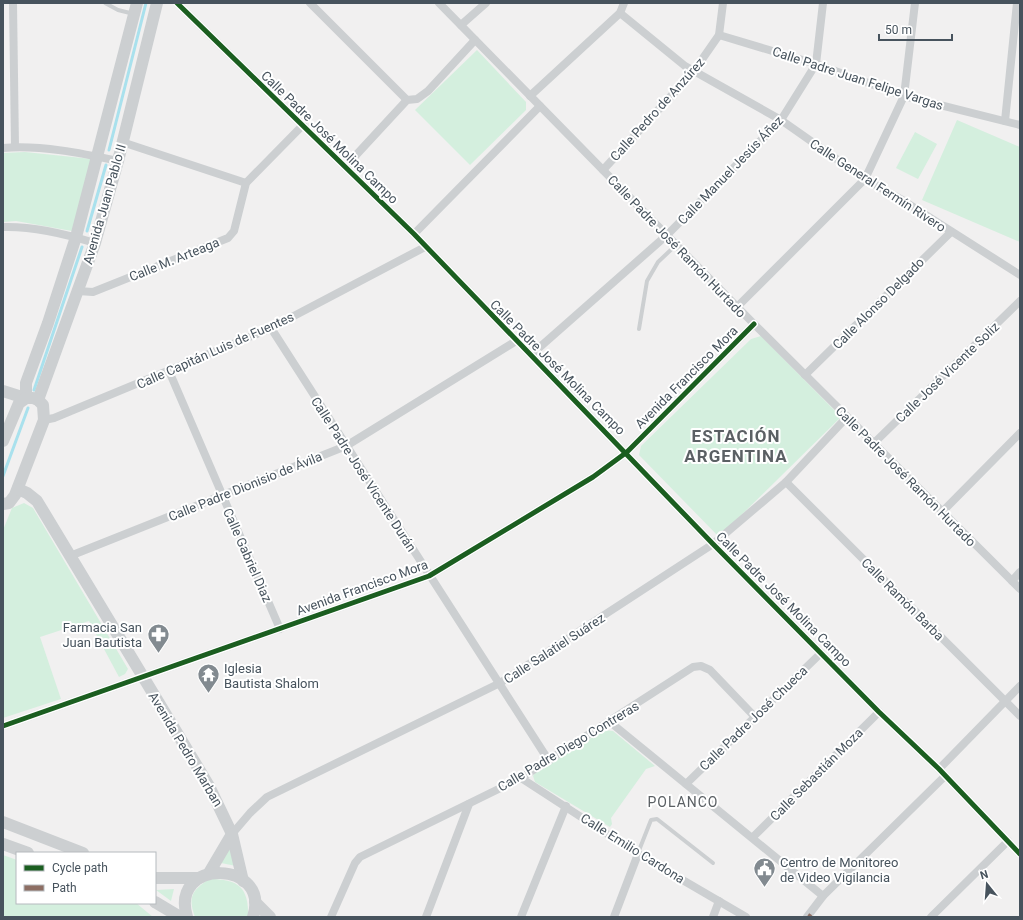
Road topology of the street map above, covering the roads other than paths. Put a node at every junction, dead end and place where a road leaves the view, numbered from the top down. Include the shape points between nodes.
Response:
1 (13, 3) edge
2 (105, 3) edge
3 (157, 3) edge
4 (177, 3) edge
5 (310, 3) edge
6 (439, 3) edge
7 (486, 3) edge
8 (624, 3) edge
9 (723, 3) edge
10 (823, 3) edge
11 (915, 3) edge
12 (1017, 3) edge
13 (135, 9) edge
14 (620, 14) junction
15 (461, 25) junction
16 (719, 35) junction
17 (475, 40) junction
18 (816, 64) junction
19 (694, 71) junction
20 (530, 96) junction
21 (904, 96) junction
22 (406, 100) junction
23 (540, 106) junction
24 (781, 120) junction
25 (1005, 121) junction
26 (303, 125) junction
27 (1020, 125) edge
28 (122, 142) junction
29 (15, 147) junction
30 (3, 148) edge
31 (97, 156) junction
32 (118, 161) junction
33 (345, 167) junction
34 (603, 170) junction
35 (865, 179) junction
36 (246, 183) junction
37 (3, 227) edge
38 (951, 232) junction
39 (414, 234) junction
40 (667, 236) junction
41 (76, 237) junction
42 (95, 243) junction
43 (676, 245) junction
44 (425, 247) junction
45 (1020, 275) edge
46 (78, 291) junction
47 (1020, 301) edge
48 (736, 307) junction
49 (754, 324) junction
50 (271, 328) junction
51 (638, 329) dead end
52 (516, 341) junction
53 (532, 354) junction
54 (169, 371) junction
55 (805, 375) junction
56 (3, 391) edge
57 (25, 398) junction
58 (38, 400) junction
59 (847, 417) junction
60 (44, 420) junction
61 (1020, 433) edge
62 (3, 441) edge
63 (874, 444) junction
64 (346, 446) junction
65 (627, 452) junction
66 (786, 482) junction
67 (18, 489) junction
68 (222, 495) junction
69 (3, 504) edge
70 (942, 512) junction
71 (714, 544) junction
72 (70, 556) junction
73 (1020, 572) edge
74 (429, 576) junction
75 (1012, 581) junction
76 (1020, 589) edge
77 (280, 629) junction
78 (821, 653) junction
79 (143, 677) junction
80 (500, 683) junction
81 (1020, 686) edge
82 (1005, 701) junction
83 (879, 712) junction
84 (1020, 716) edge
85 (755, 717) junction
86 (610, 722) junction
87 (3, 726) edge
88 (549, 760) junction
89 (939, 770) junction
90 (945, 776) junction
91 (521, 778) junction
92 (686, 784) junction
93 (469, 804) junction
94 (566, 806) junction
95 (3, 822) edge
96 (232, 834) junction
97 (753, 837) junction
98 (1008, 841) junction
99 (3, 844) edge
100 (25, 852) edge
101 (80, 852) edge
102 (638, 854) junction
103 (1020, 854) edge
104 (713, 864) dead end
105 (204, 876) junction
106 (156, 878) edge
107 (244, 881) junction
108 (823, 896) junction
109 (719, 901) junction
110 (255, 902) junction
111 (156, 903) edge
112 (809, 916) edge
113 (180, 917) edge
114 (187, 917) edge
115 (253, 917) edge
116 (270, 917) edge
117 (331, 917) edge
118 (426, 917) edge
119 (521, 917) edge
120 (614, 917) edge
121 (713, 917) edge
122 (746, 917) edge
123 (931, 917) edge

1 - 29 street
2 - 13 lane via 118,10
3 - 28 street, Avenida Juan Pablo II
4 - 26 street, Calle Padre José Molina Campo
5 - 22 street
6 - 15 street, Calle Padre José Ramón Hurtado
7 - 15 street
8 - 14 street
9 - 16 street, Calle Pedro de Anzúrez
10 - 18 street, Calle Manuel Jesús Áñez
11 - 21 street
12 - 25 street
13 - 31 street, Avenida Juan Pablo II
14 - 19 street, Calle General Fermín Rivero
14 - 20 street
15 - 17 street, Calle Padre José Ramón Hurtado
16 - 18 street, Calle Padre Juan Felipe Vargas
16 - 19 street, Calle Pedro de Anzúrez
17 - 20 street, Calle Padre José Ramón Hurtado
17 - 22 street via 428,90 417,99
18 - 21 street, Calle Padre Juan Felipe Vargas
18 - 24 street, Calle Manuel Jesús Áñez
19 - 24 street, Calle General Fermín Rivero
19 - 34 street, Calle Pedro de Anzúrez
20 - 23 street, Calle Padre José Ramón Hurtado
21 - 25 street, Calle Padre Juan Felipe Vargas
21 - 35 street
22 - 33 street
23 - 34 street, Calle Padre José Ramón Hurtado
23 - 39 street
24 - 35 street, Calle General Fermín Rivero
24 - 40 street, Calle Manuel Jesús Áñez
25 - 27 street, Calle Padre Juan Felipe Vargas
26 - 33 street, Calle Padre José Molina Campo
26 - 36 street
28 - 32 street, Avenida Juan Pablo II
28 - 36 street
29 - 30 street
29 - 31 street
31 - 32 street
31 - 41 street, Avenida Juan Pablo II
32 - 42 street, Avenida Juan Pablo II
33 - 39 street, Calle Padre José Molina Campo
34 - 40 street, Calle Padre José Ramón Hurtado
35 - 38 street, Calle General Fermín Rivero
35 - 48 street
36 - 46 street, Calle M. Arteaga via 234,231 228,238 93,292
37 - 41 street via 35,229
38 - 45 street, Calle General Fermín Rivero
38 - 55 street, Calle Alonso Delgado
39 - 44 street, Calle Padre José Molina Campo
40 - 43 street, Calle Padre José Ramón Hurtado
40 - 53 street, Calle Manuel Jesús Áñez
41 - 42 street
41 - 57 street, Avenida Juan Pablo II via 26,383
42 - 46 street, Avenida Juan Pablo II
43 - 48 street, Calle Padre José Ramón Hurtado
43 - 51 lane via 658,262 647,280
44 - 50 street, Calle Capitán Luis de Fuentes
44 - 52 street, Calle Padre José Molina Campo
46 - 58 street, Avenida Juan Pablo II
47 - 63 street, Calle José Vicente Soliz
48 - 49 street, Calle Padre José Ramón Hurtado
49 - 55 street, Calle Padre José Ramón Hurtado
49 - 65 street, Avenida Francisco Mora
50 - 54 street, Calle Capitán Luis de Fuentes
50 - 64 street, Calle Padre José Vicente Durán
52 - 53 street, Calle Padre José Molina Campo
52 - 64 street, Calle Padre Dionisio de Ávila
53 - 65 street, Calle Padre José Molina Campo
54 - 60 street, Calle Capitán Luis de Fuentes
54 - 68 street, Calle Gabriel Diaz
55 - 59 street, Calle Padre José Ramón Hurtado
56 - 57 street
57 - 58 street
57 - 62 street via 15,409
58 - 60 street via 43,405
59 - 63 street, Calle Padre José Ramón Hurtado
59 - 66 street, Calle Salatiel Suárez
60 - 67 street
61 - 70 street
63 - 70 street, Calle Padre José Ramón Hurtado
64 - 68 street, Calle Padre Dionisio de Ávila
64 - 74 street, Calle Padre José Vicente Durán
65 - 71 street, Calle Padre José Molina Campo
65 - 74 street, Avenida Francisco Mora via 593,477
66 - 71 street, Calle Salatiel Suárez
66 - 82 street, Calle Ramón Barba
67 - 69 street via 13,500
67 - 72 street, Avenida Pedro Marban via 37,501
68 - 72 street, Calle Padre Dionisio de Ávila
68 - 77 street, Calle Gabriel Diaz
70 - 75 street, Calle Padre José Ramón Hurtado
71 - 78 street, Calle Padre José Molina Campo
71 - 80 street, Calle Salatiel Suárez
72 - 79 street, Avenida Pedro Marban
73 - 75 street
74 - 77 street, Avenida Francisco Mora
74 - 80 street, Calle Padre José Vicente Durán
75 - 76 street, Calle Padre José Ramón Hurtado
77 - 79 street, Avenida Francisco Mora
78 - 83 street, Calle Padre José Molina Campo
78 - 85 street, Calle Padre José Chueca
79 - 87 street, Avenida Francisco Mora
79 - 96 street, Avenida Pedro Marban via 209,786
80 - 88 street, Calle Padre José Vicente Durán
80 - 96 street, Calle Salatiel Suárez via 267,797
81 - 82 street
82 - 84 street, Calle Ramón Barba
82 - 89 street
83 - 89 street, Calle Padre José Molina Campo
83 - 97 street, Calle Sebastián Moza
85 - 86 street, Calle Padre Diego Contreras via 710,670 701,666 693,667
85 - 92 street, Calle Padre José Chueca
86 - 88 street, Calle Padre Diego Contreras
86 - 92 street
88 - 91 street, Calle Padre Diego Contreras
89 - 90 street, Calle Padre José Molina Campo
90 - 98 street, Calle Padre José Molina Campo
90 - 108 street
91 - 93 street, Calle Padre Diego Contreras
91 - 94 street, Calle Emilio Cardona
92 - 97 street
93 - 117 street, Calle Padre Diego Contreras via 360,857
93 - 118 street
94 - 102 street, Calle Emilio Cardona
94 - 119 street
95 - 101 street
96 - 105 street
96 - 107 street, Avenida Pedro Marban
97 - 108 street
98 - 103 street, Calle Padre José Molina Campo
98 - 123 street
99 - 100 street
102 - 104 lane via 651,820 657,819
102 - 109 street, Calle Emilio Cardona
102 - 120 street
105 - 106 street
105 - 107 street via 227,872
105 - 114 street via 191,887 186,898
107 - 110 street, Avenida Pedro Marban
108 - 112 street
109 - 121 street
109 - 122 street, Calle Emilio Cardona
110 - 115 street
110 - 116 street
111 - 113 street

